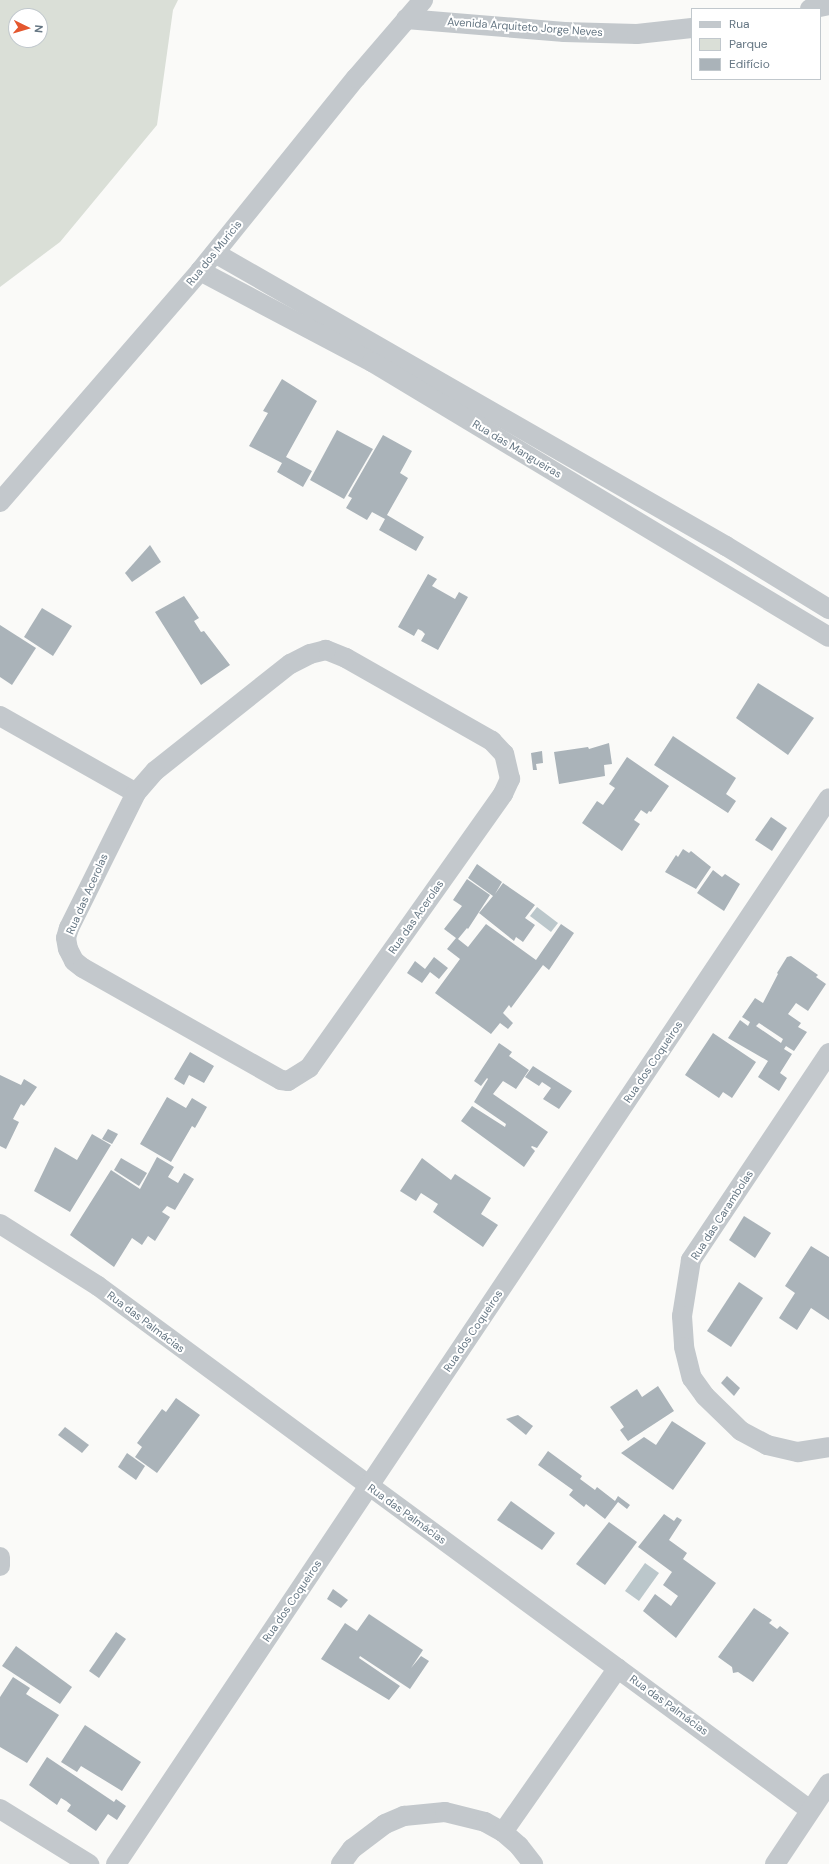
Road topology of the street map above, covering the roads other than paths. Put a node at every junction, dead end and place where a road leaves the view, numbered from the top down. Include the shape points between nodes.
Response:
1 (423, 0) edge
2 (829, 5) edge
3 (815, 8) edge
4 (406, 19) junction
5 (691, 28) edge
6 (214, 253) junction
7 (200, 271) junction
8 (0, 502) edge
9 (726, 546) junction
10 (713, 567) junction
11 (829, 610) edge
12 (829, 637) edge
13 (0, 716) edge
14 (136, 793) junction
15 (829, 798) edge
16 (829, 1053) edge
17 (0, 1224) edge
18 (829, 1447) edge
19 (369, 1487) junction
20 (0, 1557) edge
21 (0, 1566) edge
22 (618, 1668) junction
23 (829, 1783) edge
24 (0, 1809) edge
25 (810, 1810) junction
26 (503, 1832) junction
27 (89, 1864) edge
28 (116, 1864) edge
29 (341, 1864) edge
30 (533, 1864) edge
31 (774, 1864) edge

1 - 4 street, Rua dos Muricis
2 - 3 street
4 - 5 street, Avenida Arquiteto Jorge Neves via 564,32 637,34
4 - 6 street, Rua dos Muricis
6 - 7 street, Rua dos Muricis
6 - 9 street, Rua das Mangueiras
7 - 8 street, Rua dos Muricis
7 - 10 street, Rua das Mangueiras via 372,362
9 - 10 street
9 - 11 street, Rua das Mangueiras
10 - 12 street, Rua das Mangueiras
13 - 14 street
14 - 14 street, Rua das Acerolas via 155,770 290,664 310,654 326,650 346,658 492,741 504,754 510,779 309,1068 288,1081 281,1080 74,961 66,938 69,928
15 - 19 street, Rua dos Coqueiros
16 - 18 street, Rua das Carambolas via 691,1260 682,1316 684,1347 692,1378 705,1396 741,1431 767,1445 798,1452
17 - 19 street, Rua das Palmácias via 98,1286
19 - 22 street, Rua das Palmácias
19 - 28 street, Rua dos Coqueiros
20 - 21 street
22 - 25 street, Rua das Palmácias
22 - 26 street
23 - 25 street
24 - 27 street
25 - 31 street
26 - 29 street via 485,1822 459,1814 425,1812 404,1816 368,1835
26 - 30 street

